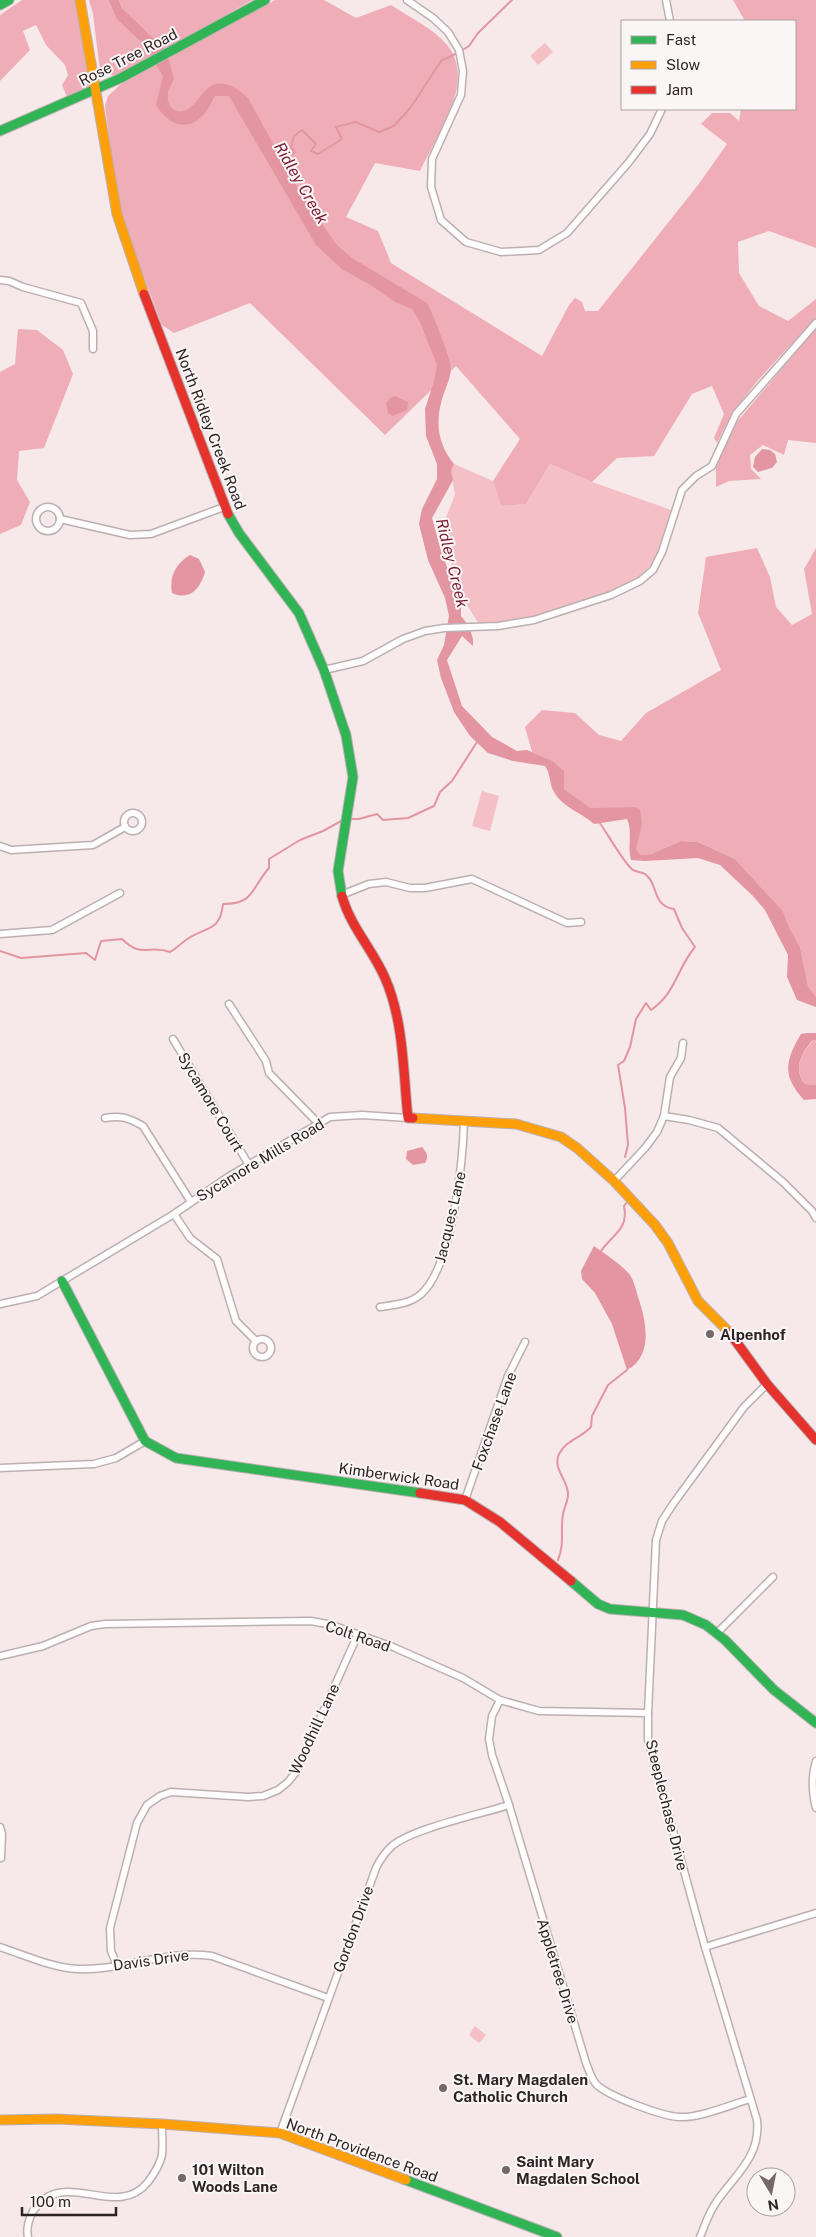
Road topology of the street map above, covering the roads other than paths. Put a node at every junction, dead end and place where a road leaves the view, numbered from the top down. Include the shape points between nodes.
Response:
1 (9, 0) edge
2 (80, 0) edge
3 (265, 0) edge
4 (407, 0) edge
5 (666, 0) edge
6 (0, 5) edge
7 (670, 20) edge
8 (97, 90) junction
9 (662, 110) edge
10 (0, 130) edge
11 (0, 280) edge
12 (816, 323) edge
13 (93, 349) dead end
14 (224, 507) junction
15 (60, 519) dead end
16 (324, 670) junction
17 (125, 827) dead end
18 (0, 846) edge
19 (120, 893) dead end
20 (341, 895) junction
21 (581, 922) dead end
22 (0, 934) edge
23 (229, 1004) dead end
24 (173, 1039) dead end
25 (684, 1043) dead end
26 (664, 1116) junction
27 (105, 1118) dead end
28 (408, 1118) junction
29 (464, 1120) junction
30 (318, 1123) junction
31 (249, 1165) junction
32 (614, 1181) junction
33 (191, 1202) junction
34 (174, 1214) junction
35 (816, 1218) edge
36 (62, 1282) junction
37 (0, 1304) edge
38 (380, 1307) dead end
39 (256, 1341) dead end
40 (525, 1342) dead end
41 (767, 1384) junction
42 (816, 1440) edge
43 (145, 1441) junction
44 (0, 1468) edge
45 (465, 1500) junction
46 (774, 1577) dead end
47 (653, 1613) junction
48 (358, 1634) junction
49 (717, 1634) junction
50 (0, 1656) edge
51 (500, 1700) junction
52 (648, 1713) junction
53 (816, 1723) edge
54 (816, 1761) edge
55 (509, 1806) junction
56 (816, 1808) edge
57 (0, 1827) edge
58 (1, 1858) edge
59 (816, 1913) edge
60 (0, 1947) edge
61 (705, 1947) junction
62 (116, 1965) junction
63 (328, 1998) junction
64 (750, 2099) junction
65 (0, 2120) edge
66 (162, 2124) junction
67 (280, 2133) junction
68 (545, 2235) edge
69 (28, 2237) edge
70 (556, 2237) edge
71 (700, 2237) edge

1 - 6 main road
2 - 8 main road, North Ridley Creek Road
3 - 8 main road, Rose Tree Road
4 - 9 street via 448,32 464,71 461,95 432,160 431,187 441,220 466,242 501,252 539,250 567,233 629,162 650,134
5 - 7 street
8 - 10 main road, Rose Tree Road
8 - 14 main road, North Ridley Creek Road via 121,231
11 - 13 street via 81,303 93,330
12 - 16 street via 736,414 712,466 682,490 662,552 653,570 640,581 611,596 534,620 425,631 363,661
14 - 15 street via 150,534 137,535
14 - 16 main road, North Ridley Creek Road via 239,533 299,613
16 - 20 main road, North Ridley Creek Road via 346,735 353,778 338,871
17 - 18 street via 87,846 10,850
19 - 22 street via 52,930
20 - 21 street via 369,884 386,882 425,888 472,880 567,923
20 - 28 main road, North Ridley Creek Road via 385,978 392,998
23 - 30 street via 266,1061 269,1073
24 - 31 street, Sycamore Court
25 - 26 street via 681,1058 670,1077
26 - 32 street via 645,1148
26 - 35 street via 718,1128 784,1182
27 - 33 street via 130,1118 142,1126
28 - 29 main road
28 - 30 street, Sycamore Mills Road via 341,1116
29 - 32 main road via 516,1124 560,1137
29 - 38 street, Jacques Lane via 463,1159 442,1260 419,1296 400,1304
30 - 31 street, Sycamore Mills Road
31 - 33 street, Sycamore Mills Road
32 - 41 main road via 655,1225 698,1301 735,1339
33 - 34 street, Sycamore Mills Road
34 - 36 street, Sycamore Mills Road
34 - 39 street via 190,1238 217,1259 236,1321
36 - 37 street, Sycamore Mills Road via 37,1296
36 - 43 main road
40 - 45 street, Foxchase Lane via 508,1376
41 - 42 main road
41 - 47 street, Steeplechase Drive via 744,1407 662,1521 656,1540
43 - 44 street via 116,1458 94,1464
43 - 45 main road, Kimberwick Road via 176,1458
45 - 47 main road, Kimberwick Road via 500,1522 598,1604 611,1610
46 - 49 street
47 - 49 main road, Kimberwick Road via 683,1615
47 - 52 street, Steeplechase Drive
48 - 50 street, Colt Road via 311,1622 105,1624 91,1626 43,1646
48 - 51 street, Colt Road via 463,1678
48 - 62 street, Woodhill Lane via 296,1772 283,1786 262,1796 248,1797 171,1792 147,1805 137,1823 110,1928 110,1945
49 - 53 main road, Kimberwick Road via 768,1686
51 - 52 street, Colt Road via 539,1710
51 - 55 street, Appletree Drive via 492,1716 490,1739
52 - 61 street, Steeplechase Drive via 648,1740 655,1770
54 - 56 street via 812,1789
55 - 63 street, Gordon Drive via 413,1834 392,1846 376,1868
55 - 64 street, Appletree Drive via 586,2063 596,2084 614,2096 679,2117
57 - 58 street
59 - 61 street
60 - 62 street, Davis Drive via 77,1969
61 - 64 street, Steeplechase Drive
62 - 63 street, Davis Drive via 198,1954 230,1962
63 - 67 street, Gordon Drive
64 - 71 street, Steeplechase Drive via 757,2120 756,2145 752,2156 715,2204
65 - 66 main road, North Providence Road
66 - 67 main road, North Providence Road
66 - 69 street via 162,2155 144,2186 129,2195 114,2198 64,2191 50,2196 30,2216
67 - 68 main road, North Providence Road
68 - 70 main road, North Providence Road

